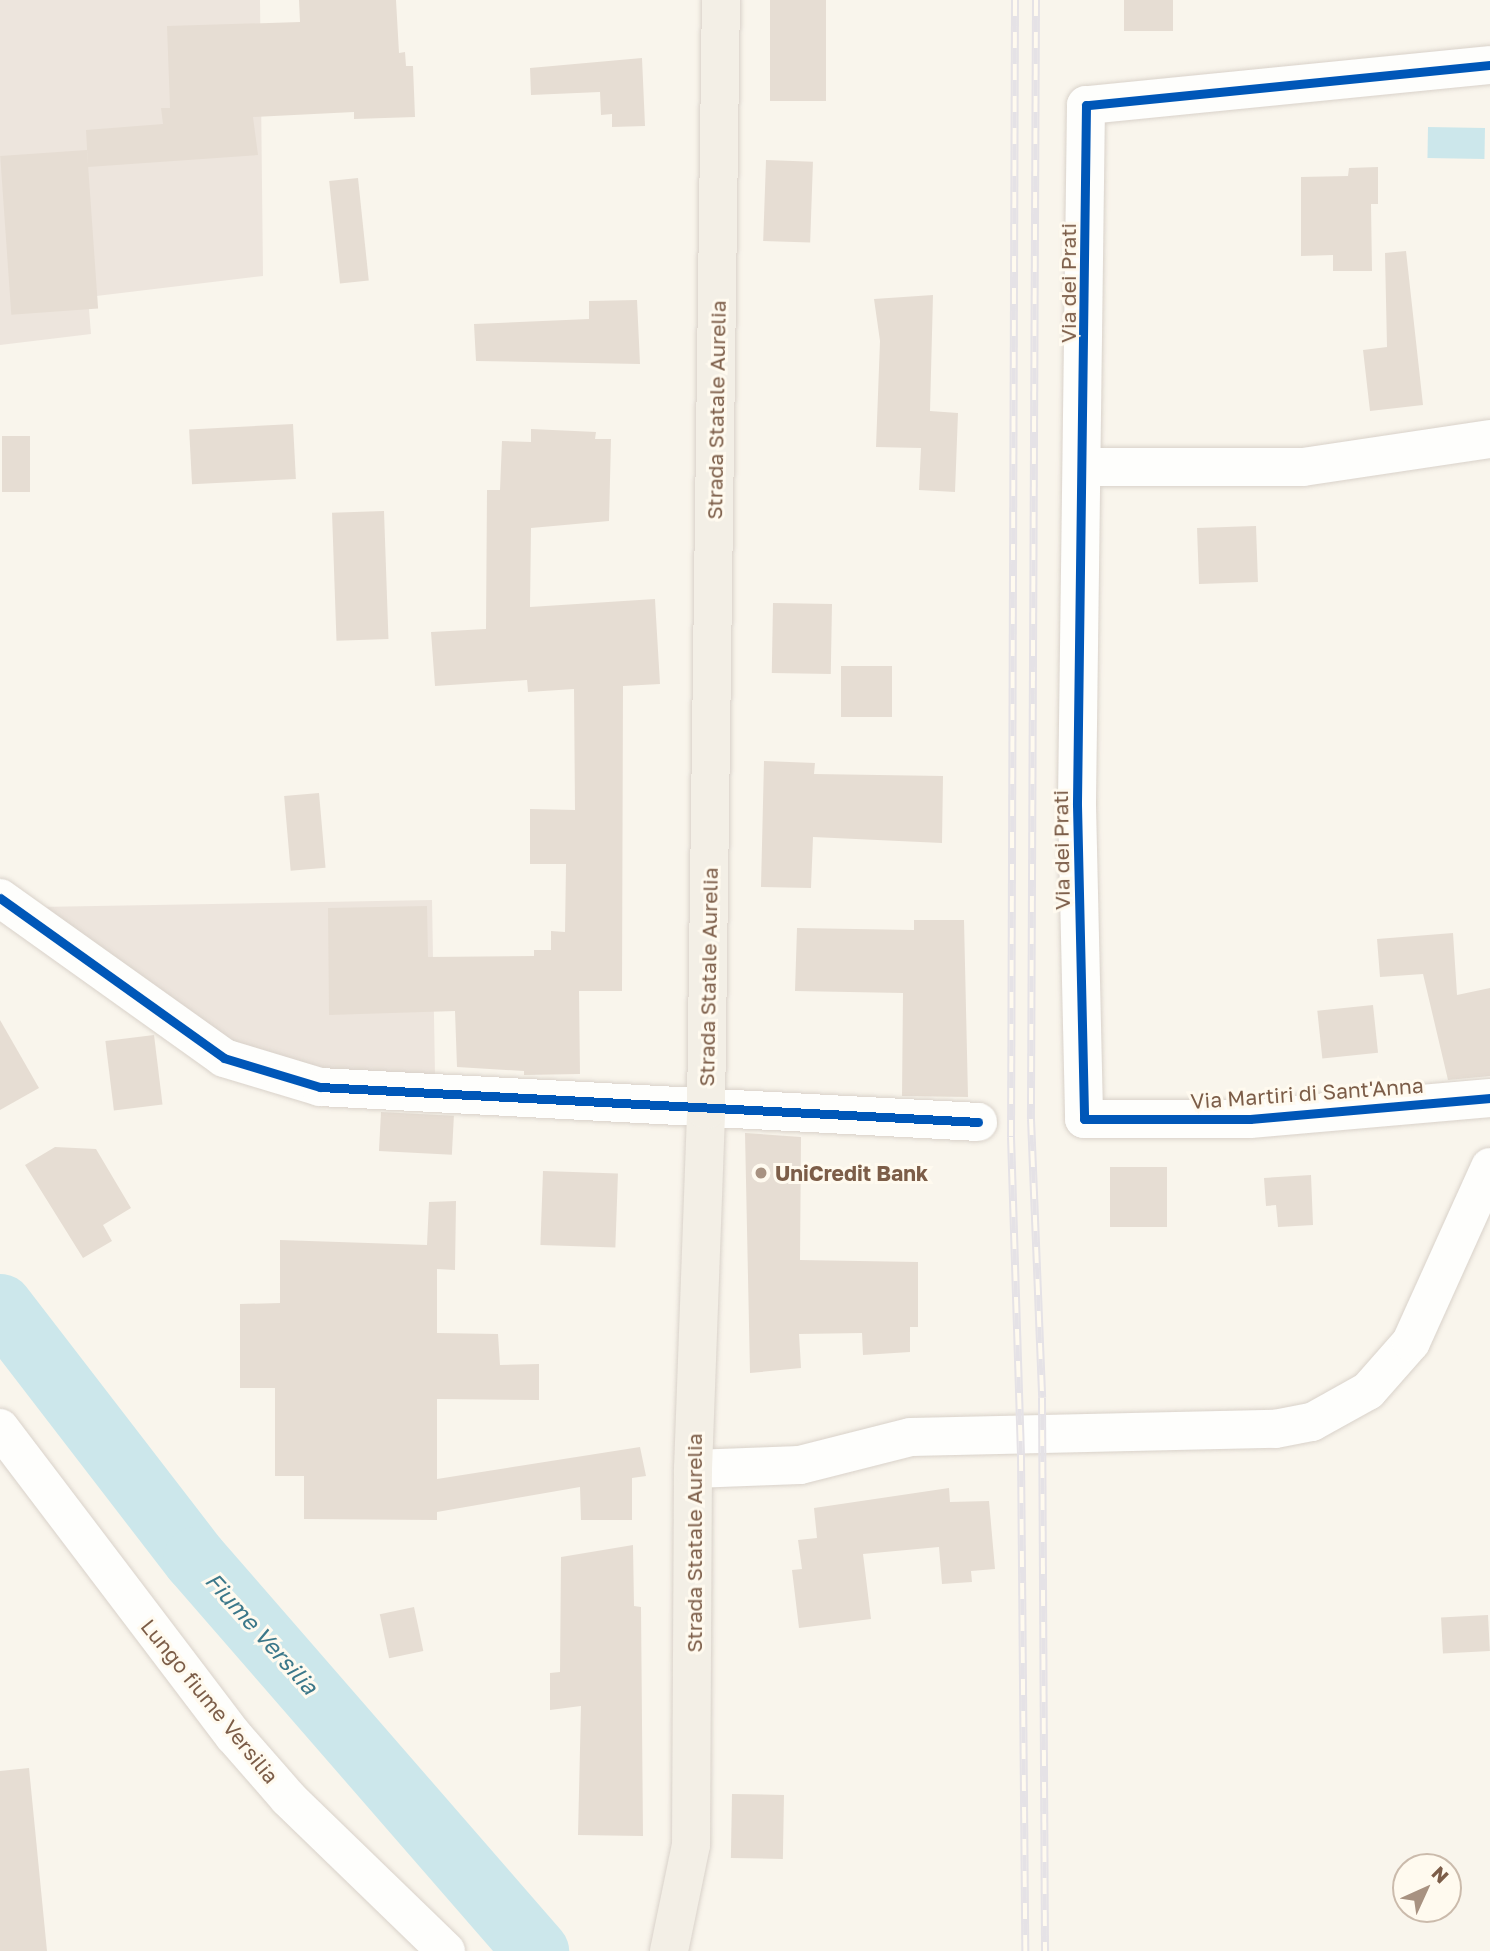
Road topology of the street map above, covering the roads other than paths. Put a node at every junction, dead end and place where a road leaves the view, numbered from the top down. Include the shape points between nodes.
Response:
1 (721, 0) edge
2 (1490, 65) edge
3 (1490, 439) edge
4 (1085, 467) junction
5 (0, 898) edge
6 (1490, 1098) edge
7 (706, 1110) junction
8 (1084, 1119) joint
9 (978, 1122) dead end
10 (1490, 1167) edge
11 (0, 1428) edge
12 (693, 1469) junction
13 (446, 1951) edge
14 (669, 1951) edge

1 - 7 main road, Strada Statale Aurelia
2 - 4 street, Via dei Prati via 1086,105
3 - 4 street via 1303,467
4 - 8 street, Via dei Prati via 1077,805
5 - 7 street via 224,1058 266,1073 320,1087
6 - 8 street, Via Martiri di Sant'Anna via 1250,1119
7 - 9 street
7 - 12 main road, Strada Statale Aurelia
10 - 12 street via 1410,1342 1368,1391 1312,1422 1275,1429 911,1437 800,1465
11 - 13 street, Lungo fiume Versilia via 234,1736 288,1798
12 - 14 main road, Strada Statale Aurelia via 691,1845

